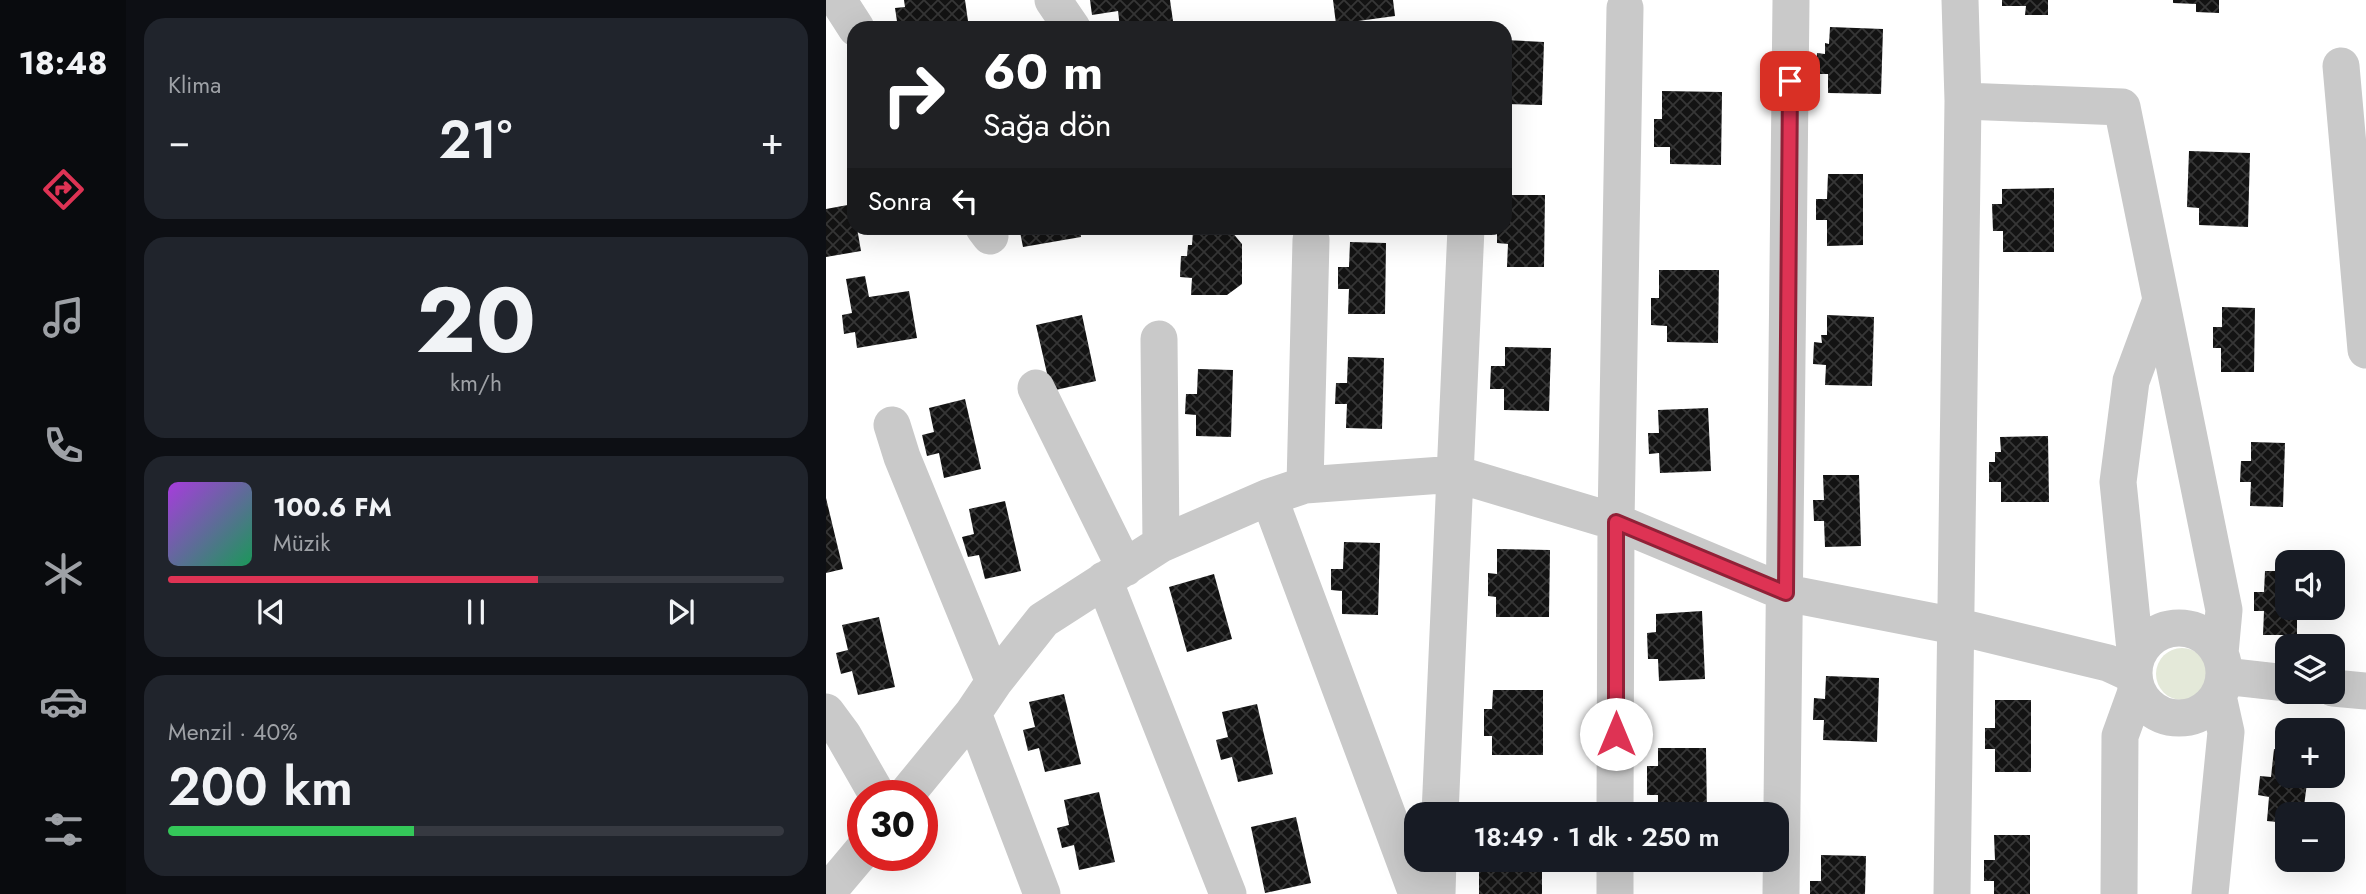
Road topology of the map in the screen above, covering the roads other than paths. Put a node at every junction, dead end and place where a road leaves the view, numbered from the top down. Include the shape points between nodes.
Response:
1 (838, 0) edge
2 (1053, 0) edge
3 (1960, 0) edge
4 (1791, 1) edge
5 (1625, 8) dead end
6 (852, 21) edge
7 (1067, 21) edge
8 (2341, 66) dead end
9 (1963, 101) junction
10 (1466, 235) edge
11 (1311, 240) dead end
12 (2161, 300) junction
13 (1159, 340) dead end
14 (2366, 350) edge
15 (1036, 388) dead end
16 (892, 425) dead end
17 (1456, 474) junction
18 (1306, 485) junction
19 (1269, 497) junction
20 (1616, 522) junction
21 (1161, 544) junction
22 (1114, 574) junction
23 (1786, 593) junction
24 (1955, 626) junction
25 (2136, 675) junction
26 (2221, 675) junction
27 (994, 682) junction
28 (2275, 682) edge
29 (2345, 689) edge
30 (2366, 691) edge
31 (826, 712) edge
32 (973, 713) junction
33 (869, 780) edge
34 (918, 780) edge
35 (1441, 802) edge
36 (1615, 802) edge
37 (1438, 872) edge
38 (1615, 872) edge
39 (1042, 894) edge
40 (1228, 894) edge
41 (1417, 894) edge
42 (1437, 894) edge
43 (1615, 894) edge
44 (1781, 894) edge
45 (1952, 894) edge
46 (2119, 894) edge
47 (2210, 894) edge

1 - 6 street
2 - 7 street
3 - 9 street
4 - 23 street
5 - 20 street
8 - 14 street
9 - 12 street via 2122,107
9 - 24 street
10 - 17 street
11 - 18 street
12 - 25 street via 2131,381 2118,482
12 - 26 street via 2224,610
13 - 21 street
15 - 22 street
16 - 27 street
17 - 18 street
17 - 20 street
17 - 35 street
18 - 19 street
19 - 21 street
19 - 41 street
20 - 23 street
20 - 36 street
21 - 22 street
22 - 27 street via 1043,620
22 - 40 street
23 - 24 street
23 - 44 street
24 - 25 street via 2108,663
24 - 45 street
25 - 26 street via 2144,702 2155,712 2176,718 2197,715 2209,707
25 - 26 street via 2143,646 2168,629 2183,628 2210,640
25 - 46 street via 2120,736
26 - 28 street
26 - 47 street via 2226,732
27 - 32 street
29 - 30 street
31 - 33 street
32 - 34 street
32 - 39 street
37 - 42 street
38 - 43 street

